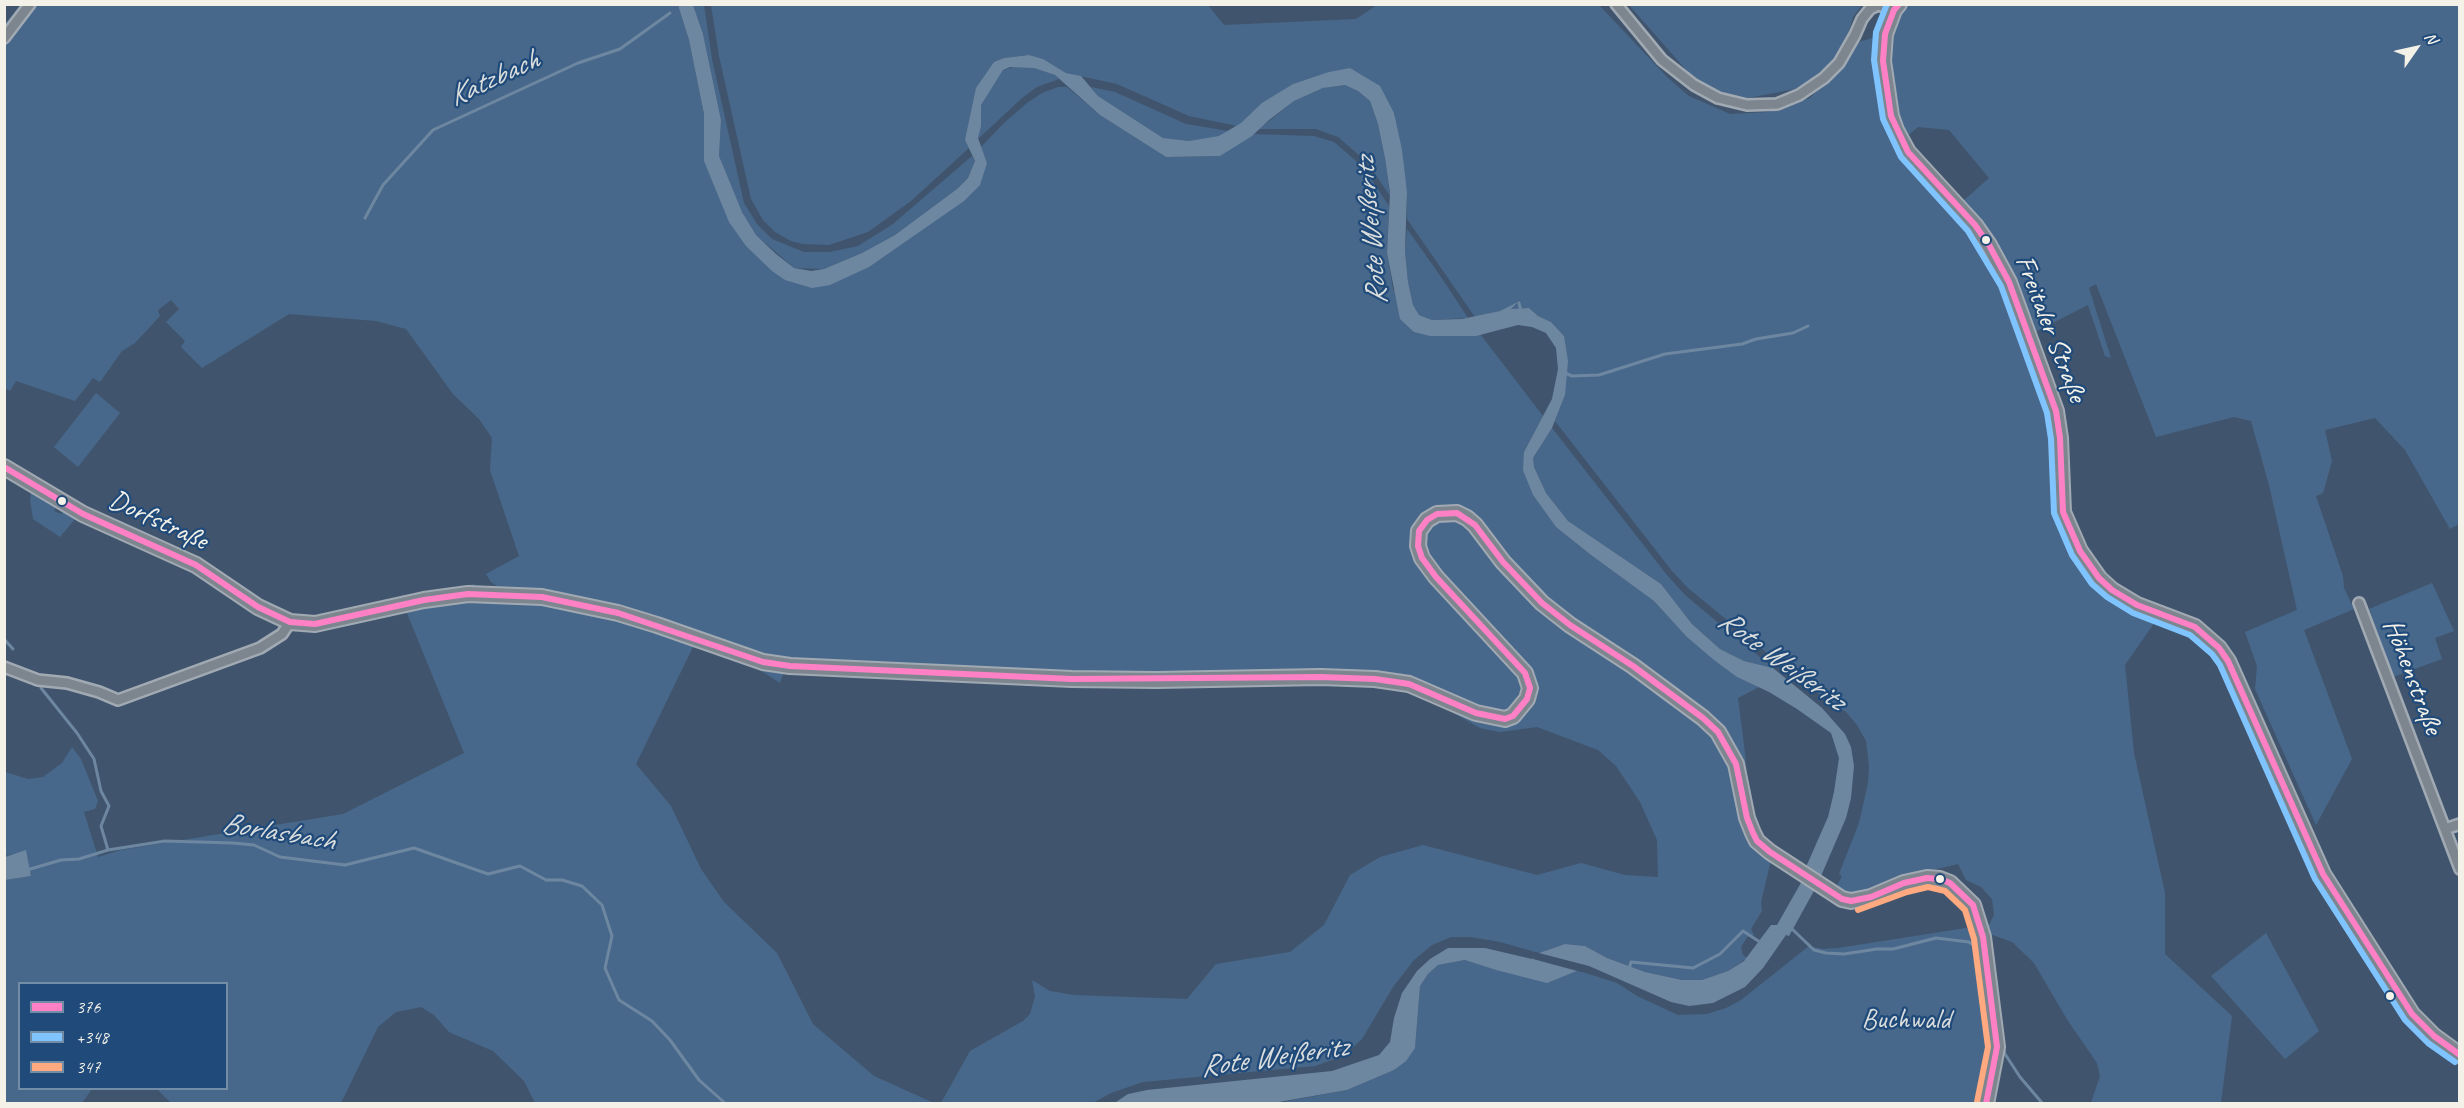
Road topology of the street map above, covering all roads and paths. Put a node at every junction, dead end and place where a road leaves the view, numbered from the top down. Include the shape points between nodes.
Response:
1 (30, 4) edge
2 (1616, 4) edge
3 (1897, 7) edge
4 (4, 38) edge
5 (4, 467) edge
6 (2359, 603) dead end
7 (290, 622) junction
8 (4, 667) edge
9 (2460, 824) edge
10 (2445, 829) junction
11 (2460, 869) edge
12 (2460, 1055) edge
13 (1986, 1104) edge

1 - 4 street
2 - 3 street via 1662,60 1694,85 1718,98 1747,105 1777,104 1799,95 1839,63 1870,9 1878,5
3 - 12 street, Freitaler Straße via 1885,34 1883,61 1892,116 1901,141 1975,225 2009,282 2056,411 2064,512 2080,551 2112,590 2137,605 2195,627 2219,648 2309,847 2334,893 2412,1014
5 - 7 street, Dorfstraße via 83,514 196,565 258,607
6 - 10 street, Höhenstraße
7 - 8 street via 282,634 260,648 118,700
7 - 13 street, Dorfstraße via 315,624 424,600 507,594 591,606 763,662 790,666 1072,679 1376,679 1408,684 1476,713 1505,719 1513,716 1527,699 1530,688 1525,673 1436,577 1418,546 1419,531 1427,520 1437,514 1457,513 1475,525 1542,603 1718,732 1736,764 1753,833 1770,852 1842,899 1871,897 1927,878 1940,879 1973,905 1986,954 1997,1047
9 - 10 street
10 - 11 street, Höhenstraße

